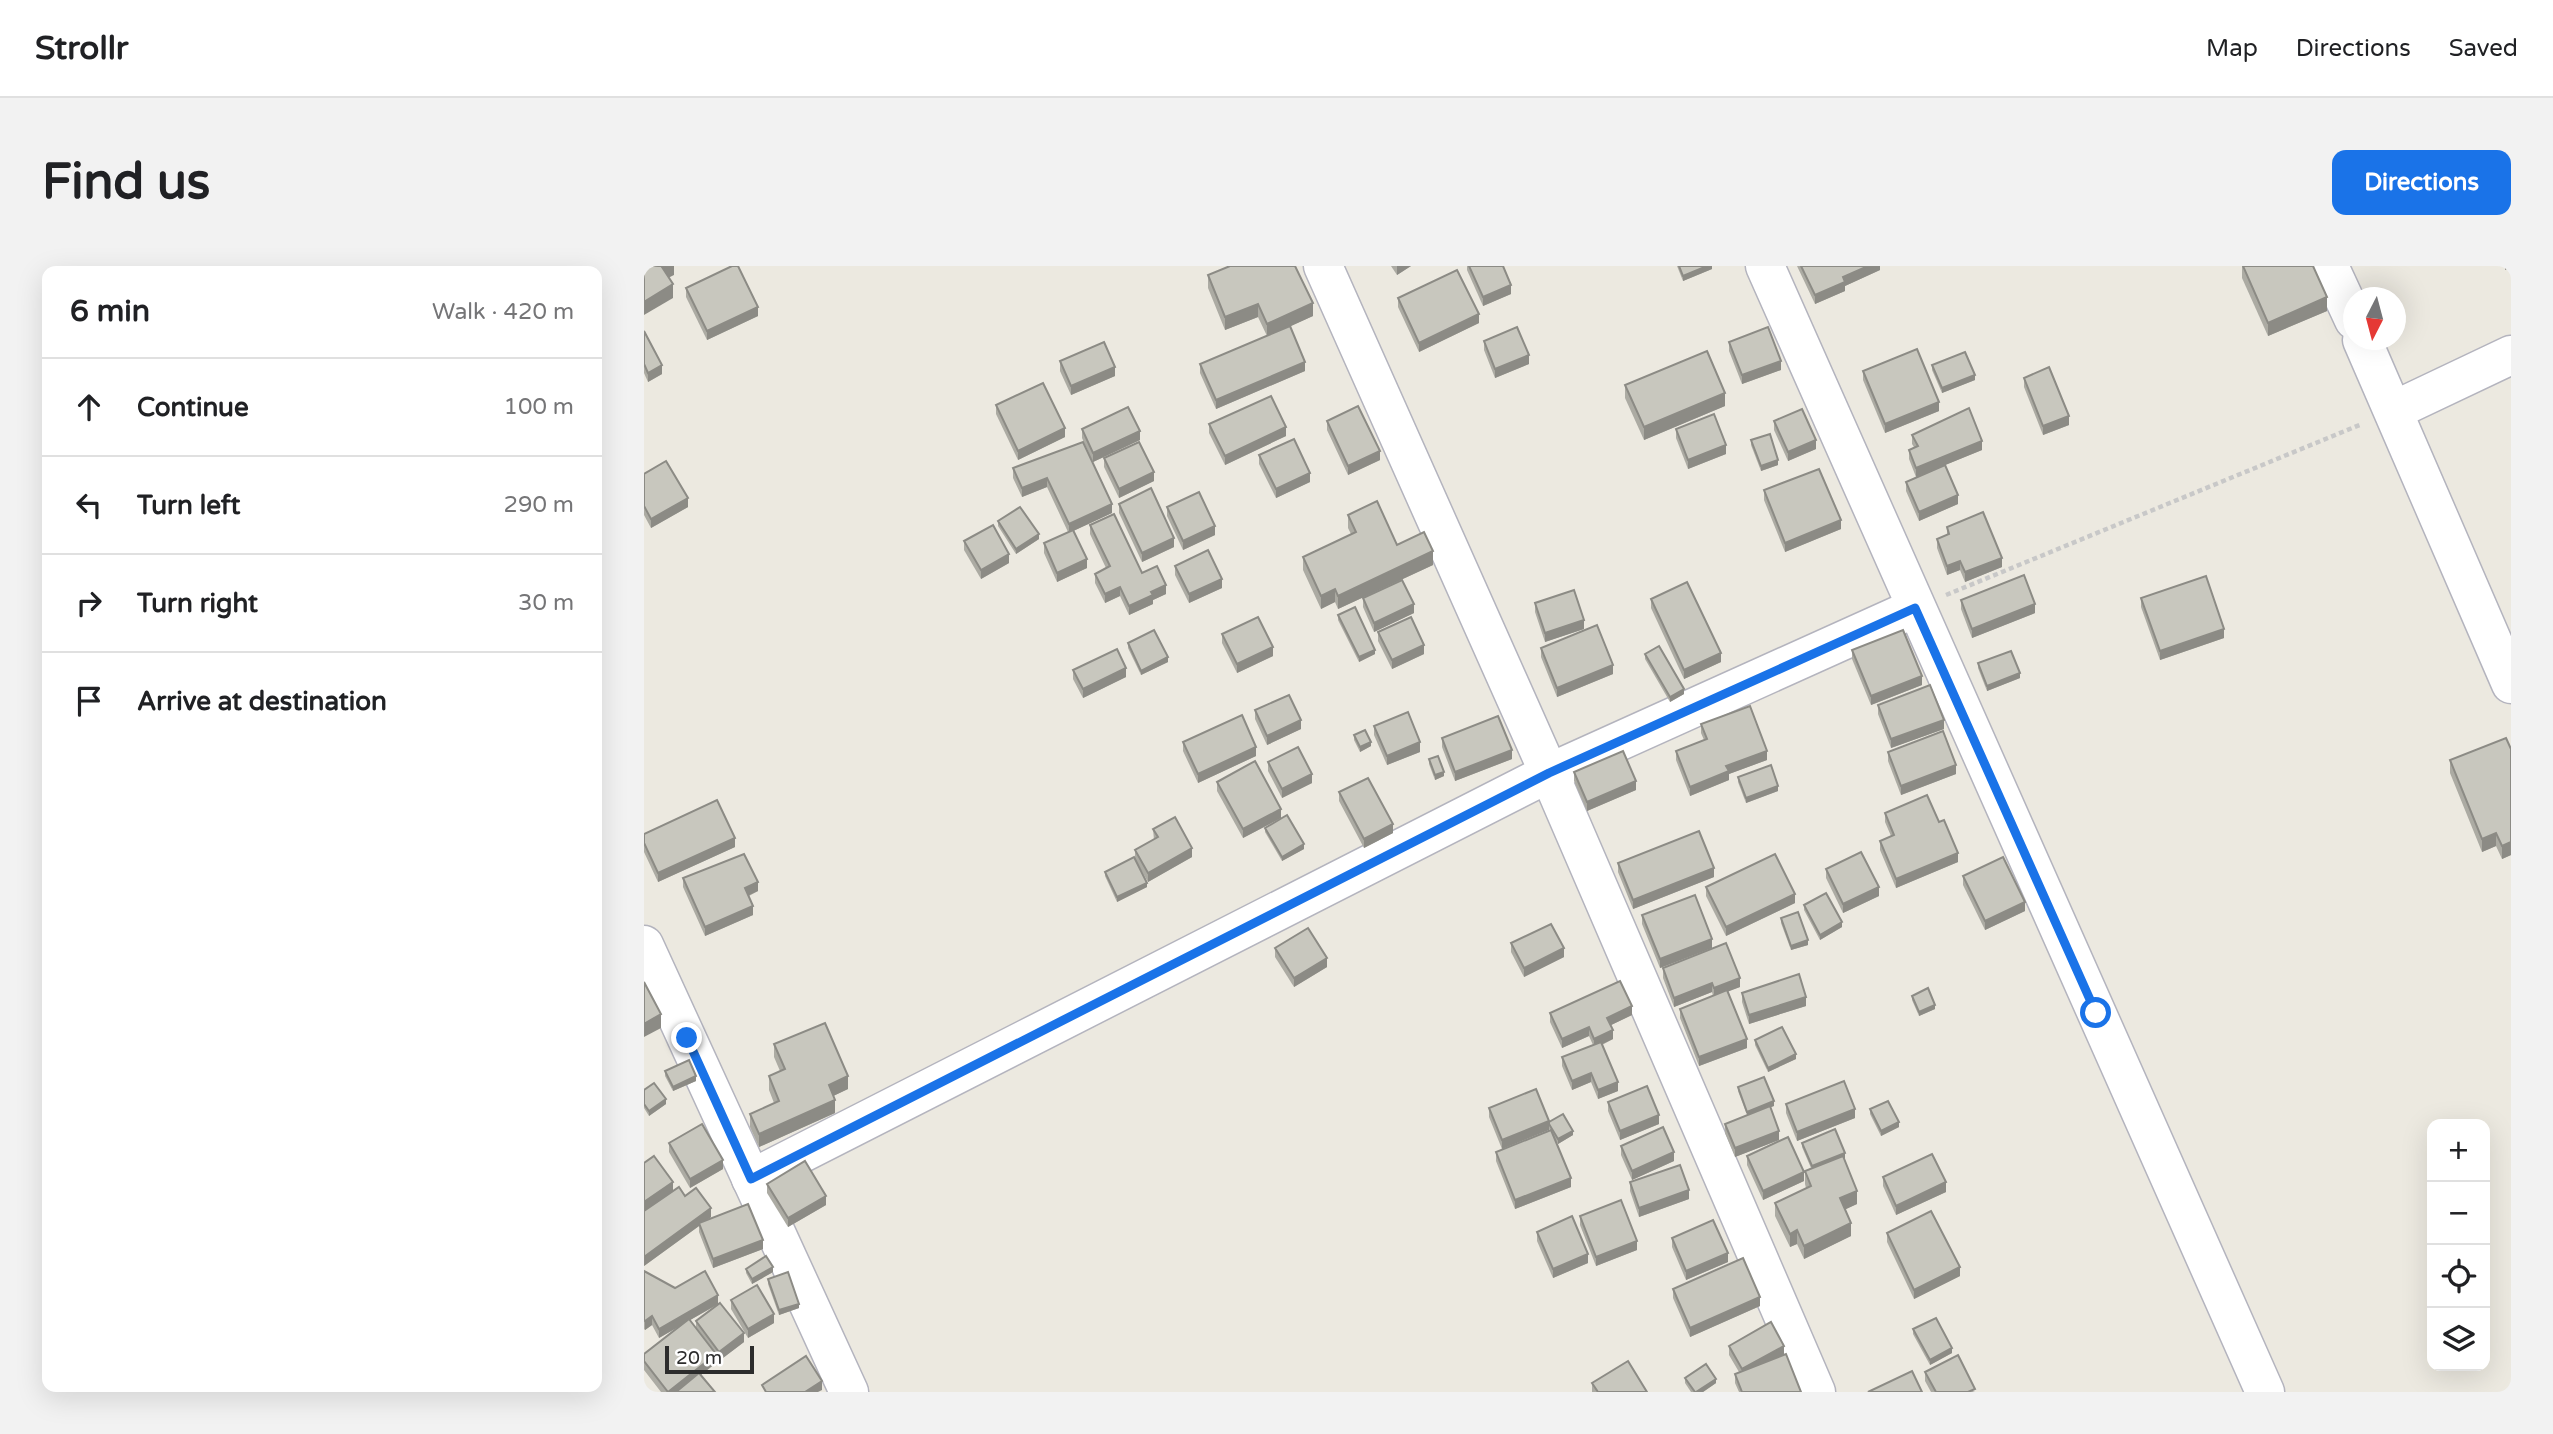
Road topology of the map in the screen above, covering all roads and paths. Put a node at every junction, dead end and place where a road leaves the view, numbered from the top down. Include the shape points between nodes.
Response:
1 (1324, 266) edge
2 (1765, 266) edge
3 (2329, 266) edge
4 (2343, 296) edge
5 (2367, 350) edge
6 (2511, 355) edge
7 (2395, 410) junction
8 (1915, 608) junction
9 (2511, 684) edge
10 (1549, 773) junction
11 (644, 945) edge
12 (751, 1179) junction
13 (849, 1392) edge
14 (1816, 1392) edge
15 (2265, 1392) edge

1 - 10 street
2 - 8 street
3 - 4 street
5 - 7 street
6 - 7 street
7 - 8 path
7 - 9 street
8 - 10 street
8 - 15 street
10 - 12 street
10 - 14 street
11 - 12 street
12 - 13 street

